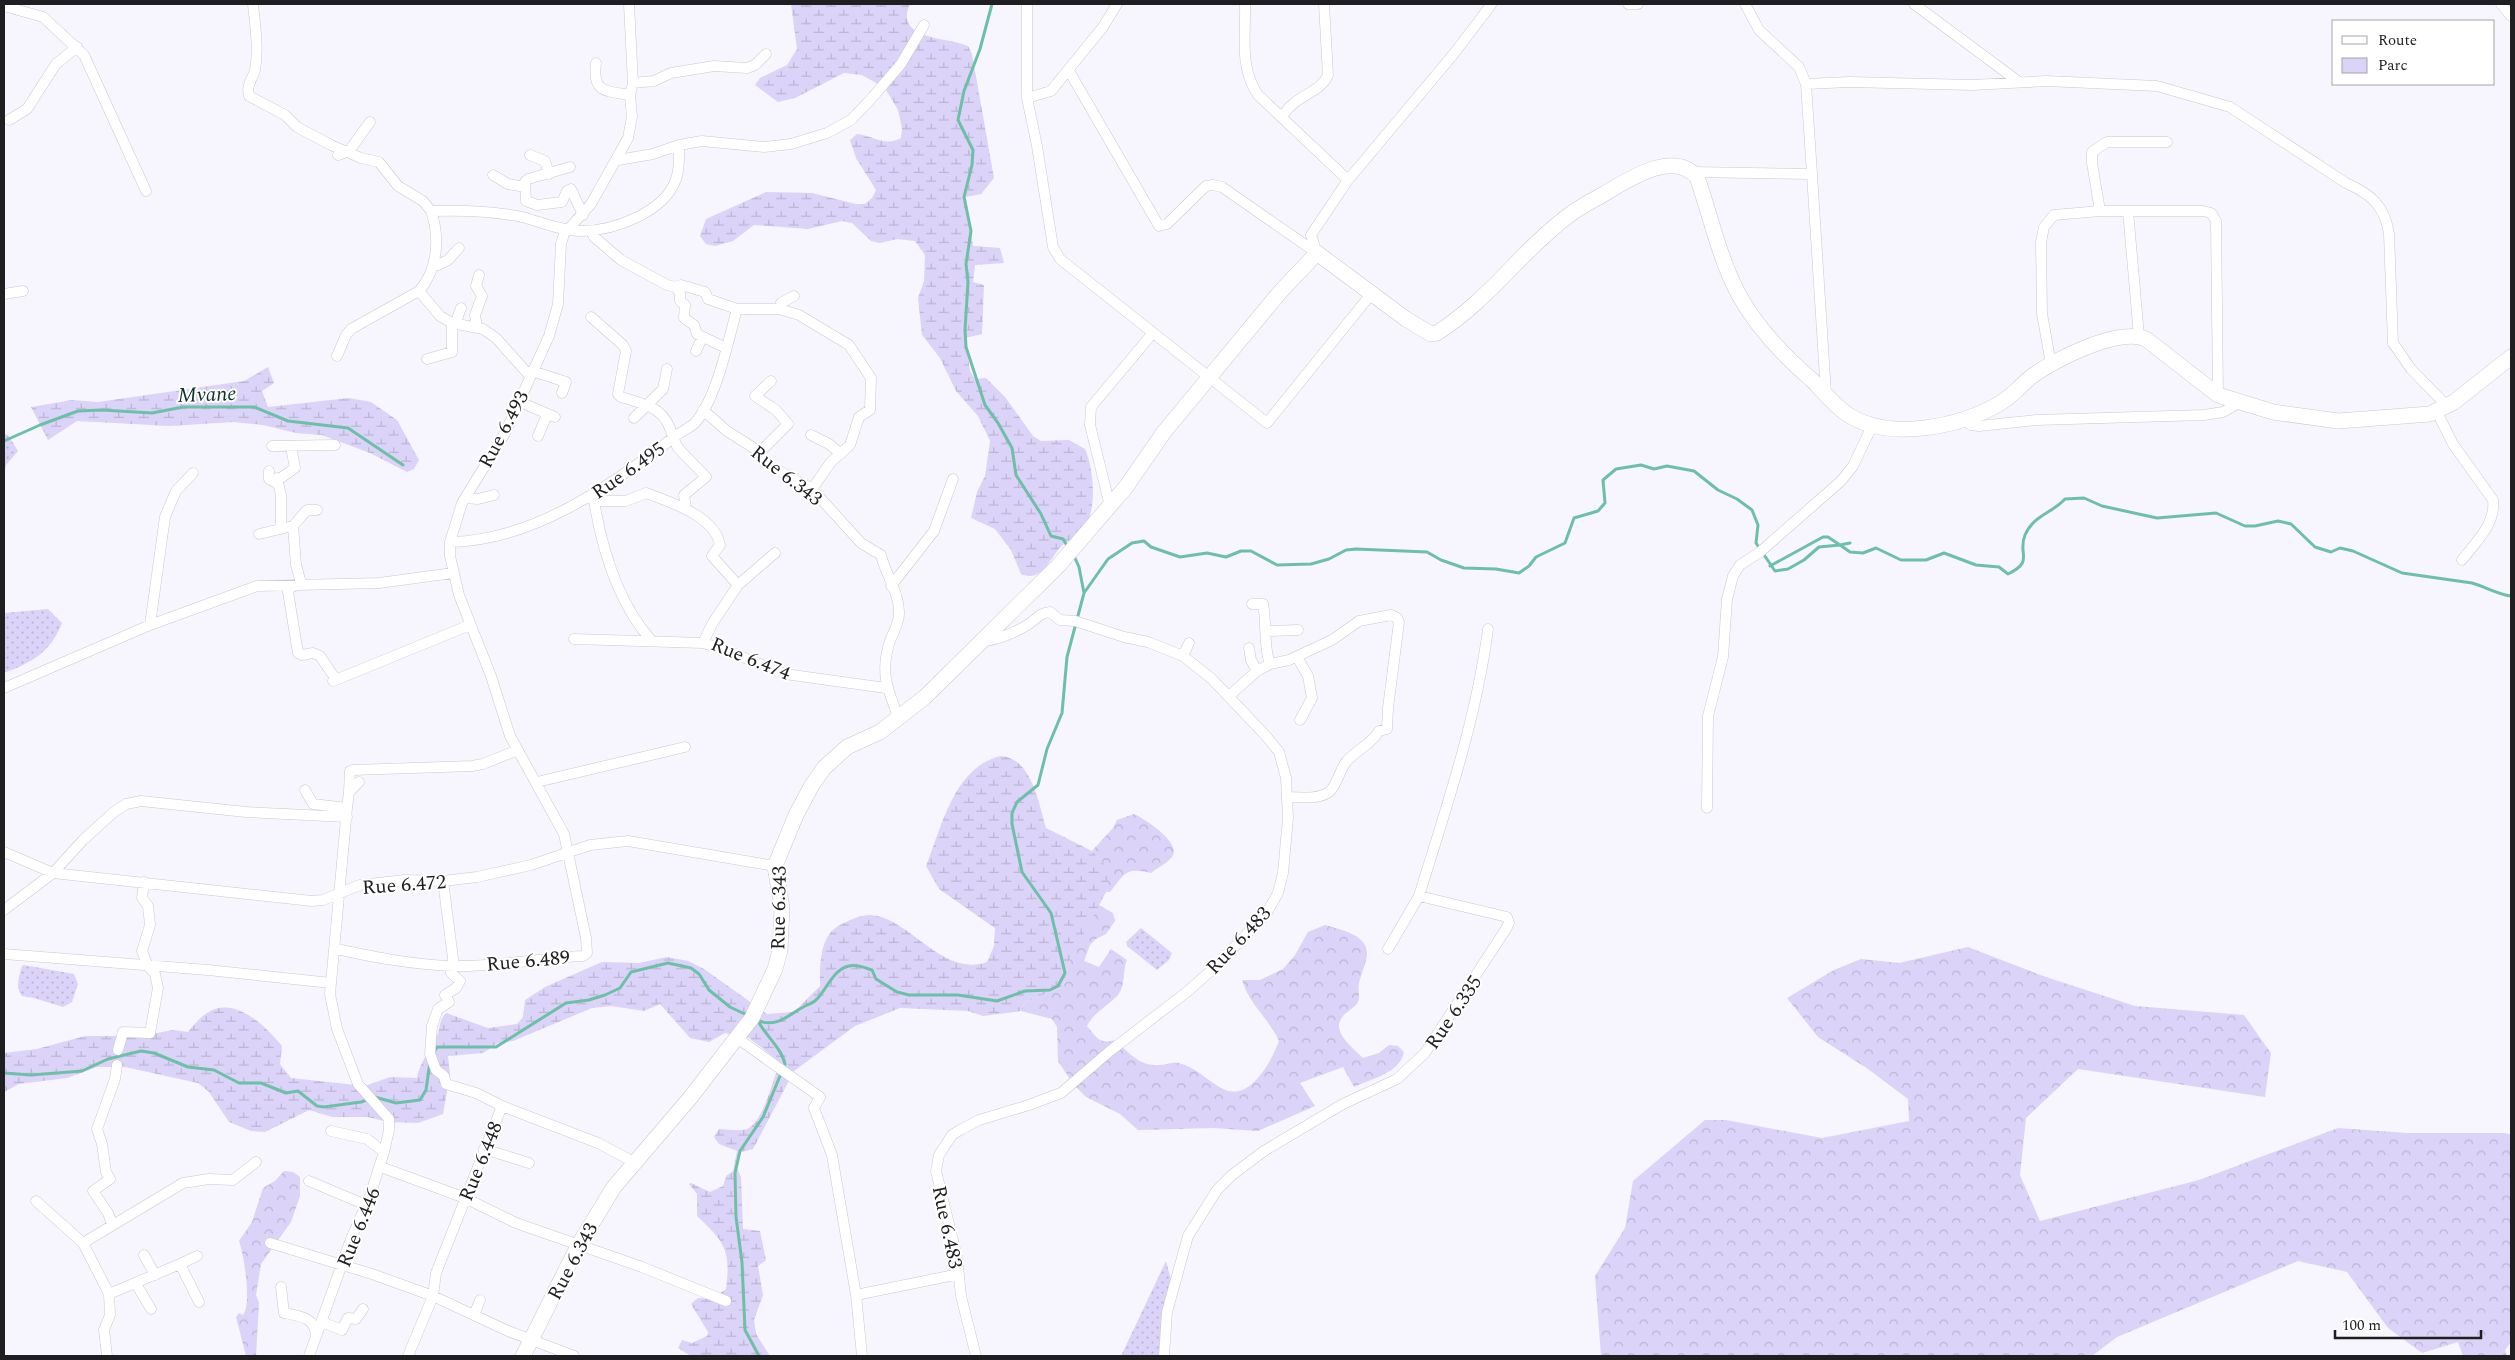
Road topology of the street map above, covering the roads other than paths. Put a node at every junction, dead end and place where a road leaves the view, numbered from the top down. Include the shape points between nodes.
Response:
1 (253, 4) edge
2 (629, 4) edge
3 (1027, 4) edge
4 (1117, 4) edge
5 (1245, 4) edge
6 (1324, 4) edge
7 (1628, 4) edge
8 (1638, 4) edge
9 (1745, 4) edge
10 (1914, 4) edge
11 (2501, 4) edge
12 (1491, 5) dead end
13 (4, 6) edge
14 (2511, 16) edge
15 (924, 25) dead end
16 (77, 47) junction
17 (766, 54) dead end
18 (596, 63) dead end
19 (1069, 71) junction
20 (2019, 82) junction
21 (633, 83) junction
22 (1806, 84) junction
23 (630, 95) junction
24 (1027, 98) junction
25 (1282, 117) junction
26 (10, 120) dead end
27 (370, 122) dead end
28 (2168, 142) dead end
29 (679, 145) junction
30 (349, 151) junction
31 (338, 155) dead end
32 (530, 155) dead end
33 (618, 160) junction
34 (570, 167) dead end
35 (1693, 172) junction
36 (550, 174) junction
37 (1812, 174) junction
38 (493, 175) dead end
39 (1348, 180) junction
40 (525, 186) junction
41 (146, 191) dead end
42 (431, 211) junction
43 (2100, 211) junction
44 (2128, 211) junction
45 (583, 215) junction
46 (568, 229) junction
47 (591, 231) junction
48 (459, 248) dead end
49 (1317, 253) junction
50 (434, 263) junction
51 (479, 275) dead end
52 (676, 287) junction
53 (24, 291) dead end
54 (419, 291) junction
55 (1372, 293) junction
56 (4, 294) edge
57 (794, 296) dead end
58 (462, 308) dead end
59 (738, 309) junction
60 (780, 309) junction
61 (591, 318) dead end
62 (454, 323) junction
63 (477, 327) junction
64 (1152, 334) junction
65 (2139, 336) junction
66 (702, 338) junction
67 (726, 348) junction
68 (696, 351) dead end
69 (338, 356) dead end
70 (2511, 357) edge
71 (427, 359) dead end
72 (2051, 365) junction
73 (667, 369) dead end
74 (531, 373) junction
75 (1211, 377) junction
76 (771, 381) dead end
77 (562, 392) dead end
78 (1826, 394) junction
79 (2218, 395) junction
80 (520, 402) junction
81 (2239, 402) junction
82 (649, 404) junction
83 (2441, 408) junction
84 (703, 410) junction
85 (634, 418) dead end
86 (1962, 419) junction
87 (1872, 426) junction
88 (811, 435) dead end
89 (538, 436) dead end
90 (673, 438) junction
91 (335, 445) dead end
92 (272, 446) dead end
93 (291, 447) junction
94 (760, 452) junction
95 (840, 454) junction
96 (269, 471) dead end
97 (193, 473) dead end
98 (278, 478) junction
99 (953, 479) dead end
100 (812, 490) junction
101 (494, 495) dead end
102 (593, 495) junction
103 (466, 498) junction
104 (1110, 506) junction
105 (686, 509) junction
106 (317, 510) dead end
107 (293, 526) junction
108 (281, 528) junction
109 (259, 534) dead end
110 (450, 542) junction
111 (775, 554) dead end
112 (2462, 560) dead end
113 (453, 573) junction
114 (301, 583) junction
115 (738, 585) junction
116 (892, 586) junction
117 (1252, 604) dead end
118 (150, 625) junction
119 (470, 625) junction
120 (1488, 629) dead end
121 (1298, 630) dead end
122 (1266, 631) junction
123 (574, 639) dead end
124 (651, 640) junction
125 (981, 641) junction
126 (703, 643) junction
127 (1189, 643) dead end
128 (1249, 648) dead end
129 (1183, 656) junction
130 (1297, 657) junction
131 (1270, 664) junction
132 (1258, 671) junction
133 (4, 688) edge
134 (886, 688) junction
135 (1229, 696) junction
136 (899, 719) junction
137 (1300, 720) dead end
138 (685, 747) dead end
139 (518, 750) junction
140 (359, 782) dead end
141 (537, 782) junction
142 (305, 790) dead end
143 (349, 792) junction
144 (1287, 797) junction
145 (1707, 808) dead end
146 (347, 812) junction
147 (567, 851) junction
148 (4, 852) edge
149 (775, 866) junction
150 (54, 873) junction
151 (444, 881) junction
152 (144, 882) junction
153 (340, 892) junction
154 (1418, 896) junction
155 (4, 910) edge
156 (336, 948) junction
157 (1388, 949) dead end
158 (4, 954) edge
159 (148, 966) junction
160 (454, 966) junction
161 (331, 983) junction
162 (737, 1038) junction
163 (118, 1050) dead end
164 (117, 1065) dead end
165 (502, 1106) junction
166 (331, 1131) dead end
167 (484, 1149) junction
168 (384, 1152) junction
169 (256, 1162) dead end
170 (634, 1162) junction
171 (529, 1163) dead end
172 (381, 1167) junction
173 (309, 1181) dead end
174 (465, 1198) junction
175 (36, 1200) dead end
176 (366, 1205) junction
177 (112, 1224) junction
178 (83, 1244) junction
179 (270, 1244) dead end
180 (578, 1246) junction
181 (144, 1255) dead end
182 (197, 1256) dead end
183 (180, 1264) junction
184 (342, 1265) junction
185 (959, 1274) junction
186 (155, 1275) junction
187 (136, 1284) junction
188 (281, 1287) dead end
189 (109, 1294) junction
190 (856, 1295) junction
191 (433, 1296) junction
192 (480, 1300) dead end
193 (726, 1301) dead end
194 (200, 1302) dead end
195 (151, 1309) dead end
196 (363, 1309) dead end
197 (474, 1314) junction
198 (323, 1319) junction
199 (309, 1320) junction
200 (316, 1337) junction
201 (530, 1340) junction
202 (107, 1356) edge
203 (309, 1356) edge
204 (408, 1356) edge
205 (523, 1356) edge
206 (574, 1356) edge
207 (862, 1356) edge
208 (976, 1356) edge
209 (1164, 1356) edge

1 - 30 street via 257,45 255,69 247,87 249,96 285,115 297,127
2 - 21 street, Rue 6.493
3 - 24 street
4 - 19 street
5 - 25 street via 1246,69 1258,95
6 - 25 street via 1326,81 1292,104
7 - 8 street
9 - 22 street via 1759,30 1799,67
10 - 20 street
11 - 14 street
12 - 39 street
13 - 16 street via 43,17
15 - 29 street via 901,64 871,99 851,120 827,133 791,144 764,147 702,141
16 - 26 street via 50,72 27,109
16 - 41 street via 84,55
17 - 21 street via 755,65 746,68 714,66
18 - 23 street via 596,84 612,93
19 - 24 street via 1051,91
19 - 49 street via 1159,226 1167,224 1206,186 1213,184
20 - 22 street via 1972,85
20 - 83 street via 2157,86 2230,107 2346,183 2359,188 2383,209 2387,220 2393,343
21 - 23 street, Rue 6.493
22 - 37 street
23 - 33 street, Rue 6.493 via 632,117 628,138
24 - 64 street via 1056,253
25 - 39 street
27 - 30 street
28 - 43 street via 2107,142 2092,152
29 - 33 street via 653,154
29 - 47 street via 676,181 661,202 633,220
30 - 31 street
30 - 42 street via 379,162 398,186 423,201
32 - 36 street via 545,161
33 - 45 street, Rue 6.493
34 - 36 street
35 - 37 street
35 - 55 street via 1673,166 1650,171 1633,177 1569,215 1476,304 1437,333 1431,334 1420,328
35 - 78 street via 1721,257 1739,296 1768,339
36 - 40 street via 528,179
37 - 78 street
38 - 40 street via 508,184
39 - 49 street via 1311,234
40 - 45 street via 526,201 537,205 562,202 571,189
42 - 46 street via 513,216
42 - 50 street via 435,222
43 - 44 street
43 - 72 street via 2054,215 2044,227 2041,242 2042,313
44 - 65 street
44 - 79 street via 2203,210 2211,213 2216,221
45 - 46 street, Rue 6.493
46 - 47 street
46 - 74 street, Rue 6.493 via 561,244 558,304 549,336
47 - 52 street via 621,260
48 - 50 street via 448,260 438,265
49 - 55 street
49 - 75 street via 1281,291
50 - 54 street
51 - 63 street via 476,286 482,296 475,315
52 - 59 street via 692,287 705,292 708,299
52 - 66 street via 685,305 684,318 694,325
53 - 56 street
54 - 62 street via 440,316
54 - 69 street via 351,330
55 - 75 street via 1270,421 1264,422
57 - 60 street via 781,303
58 - 62 street
59 - 60 street
59 - 67 street
60 - 95 street via 799,315 849,345 872,378 870,410 860,417 853,440
61 - 82 street via 626,351 618,394 628,400
62 - 63 street
62 - 71 street via 452,352
63 - 74 street via 504,346 521,368
64 - 75 street
64 - 104 street via 1091,407 1090,425
65 - 72 street via 2101,343
65 - 79 street
66 - 67 street
66 - 68 street
67 - 84 street via 714,388
70 - 83 street via 2454,402
72 - 86 street via 2002,402
73 - 82 street via 663,389
74 - 77 street via 566,382
74 - 80 street, Rue 6.493
75 - 104 street via 1164,432
76 - 94 street via 756,396 776,410 788,424
78 - 87 street via 1846,413
79 - 81 street
80 - 89 street via 551,416
80 - 103 street, Rue 6.493
81 - 83 street via 2273,412 2338,421 2430,414
81 - 86 street via 2224,412 2204,415 2036,420 1979,426
82 - 85 street
82 - 90 street, Rue 6.495 via 666,420
83 - 112 street via 2453,444 2493,500 2490,524
84 - 90 street via 695,423
84 - 94 street, Rue 6.343
86 - 87 street via 1928,427 1896,429
87 - 145 street via 1853,466 1841,481 1760,552 1740,565 1733,576 1727,599 1723,657 1708,716
88 - 95 street
90 - 102 street, Rue 6.495
90 - 105 street via 678,448 706,477 684,495
91 - 93 street
92 - 93 street
93 - 98 street via 295,468
94 - 100 street, Rue 6.343 via 765,463
95 - 100 street
96 - 98 street via 270,481 275,482
97 - 118 street via 176,490 165,517
98 - 108 street
99 - 116 street via 934,531
100 - 116 street, Rue 6.343 via 861,544 880,555
101 - 103 street
102 - 105 street via 600,501 624,502 646,493
102 - 110 street, Rue 6.495 via 508,534 480,541
102 - 124 street via 598,529 610,565 635,622
103 - 110 street, Rue 6.493
104 - 125 street via 1058,566
105 - 115 street via 717,534 720,545 712,556
106 - 107 street via 307,510
107 - 108 street
107 - 114 street
108 - 109 street
110 - 113 street, Rue 6.493
111 - 115 street, Rue 6.474
113 - 114 street via 380,583
113 - 119 street, Rue 6.493
114 - 118 street via 234,588
114 - 119 street via 288,590 298,653 320,656 334,681
115 - 126 street, Rue 6.474
116 - 134 street, Rue 6.343 via 899,616 887,654
117 - 122 street via 1263,604
118 - 133 street
119 - 139 street, Rue 6.493
120 - 154 street via 1469,734
121 - 122 street
122 - 131 street via 1265,644
123 - 124 street
124 - 126 street
125 - 129 street, Rue 6.483 via 993,641 1042,613 1050,612 1060,620 1075,621 1148,642
125 - 136 street
126 - 134 street, Rue 6.474 via 784,674
127 - 129 street
128 - 132 street via 1250,660
129 - 135 street, Rue 6.483
130 - 131 street
130 - 137 street via 1308,676 1312,698
130 - 144 street via 1332,640 1359,621 1391,615 1399,622 1387,729 1379,731 1373,742 1362,746 1345,763 1330,792 1320,796
131 - 132 street
132 - 135 street
134 - 136 street, Rue 6.343
135 - 144 street, Rue 6.483 via 1279,752
136 - 149 street, Rue 6.343 via 847,747 824,768 796,815
138 - 141 street
139 - 141 street, Rue 6.493
139 - 143 street via 472,766 352,770
140 - 143 street
141 - 147 street, Rue 6.493 via 564,834
142 - 146 street via 313,804
143 - 146 street
144 - 185 street, Rue 6.483 via 1286,846 1278,894 1266,914 1214,968 1061,1093 979,1120 960,1130 945,1145 936,1162 936,1170
146 - 150 street via 246,812 141,801 126,804 83,840
146 - 153 street
147 - 149 street, Rue 6.472 via 628,841
147 - 151 street, Rue 6.472 via 531,865
147 - 160 street, Rue 6.489 via 587,953 583,956
148 - 150 street, Rue 6.472
149 - 162 street, Rue 6.343 via 782,908 780,950 775,969 752,1018
150 - 152 street, Rue 6.472 via 115,882
150 - 155 street
151 - 153 street, Rue 6.472 via 405,880 360,885
151 - 160 street
152 - 153 street, Rue 6.472 via 312,901
152 - 159 street via 142,898 148,906 150,926 142,951
153 - 156 street
154 - 157 street
154 - 209 street, Rue 6.335 via 1507,917 1509,923 1426,1053 1410,1070 1264,1150 1217,1190 1188,1236 1167,1312
156 - 160 street via 382,958
156 - 161 street
158 - 159 street
159 - 161 street
159 - 163 street via 155,974 158,988 150,1033 123,1032
160 - 165 street via 451,973 460,981 445,995 449,1002 438,1009 432,1026 430,1054 436,1070 444,1076 443,1082
161 - 168 street, Rue 6.446 via 332,1010 358,1084 389,1119
162 - 170 street, Rue 6.343
162 - 190 street via 820,1098 814,1108 832,1155
164 - 177 street via 96,1129 110,1179 93,1191
165 - 167 street, Rue 6.448
165 - 170 street, Rue 6.448 via 598,1143
166 - 168 street via 367,1139
167 - 171 street
167 - 174 street, Rue 6.448
168 - 172 street, Rue 6.446
169 - 177 street via 233,1180 183,1182
170 - 180 street, Rue 6.343 via 614,1187
172 - 174 street
172 - 176 street, Rue 6.446
173 - 176 street
174 - 180 street
174 - 191 street, Rue 6.448 via 436,1273
175 - 178 street
176 - 184 street, Rue 6.446
177 - 178 street
178 - 189 street
179 - 184 street
180 - 193 street via 642,1267
180 - 201 street, Rue 6.343
181 - 186 street
182 - 183 street
183 - 186 street
183 - 194 street
184 - 191 street
184 - 198 street, Rue 6.446
185 - 190 street
185 - 208 street, Rue 6.483 via 961,1296
186 - 187 street
187 - 189 street
187 - 195 street
188 - 199 street via 284,1314
189 - 202 street via 110,1314 104,1330
190 - 207 street
191 - 197 street
191 - 204 street, Rue 6.448
192 - 197 street
196 - 198 street via 356,1319 348,1318 342,1330
197 - 201 street
198 - 199 street
198 - 200 street, Rue 6.446
199 - 200 street via 315,1328
200 - 203 street, Rue 6.446
201 - 205 street, Rue 6.343
201 - 206 street

